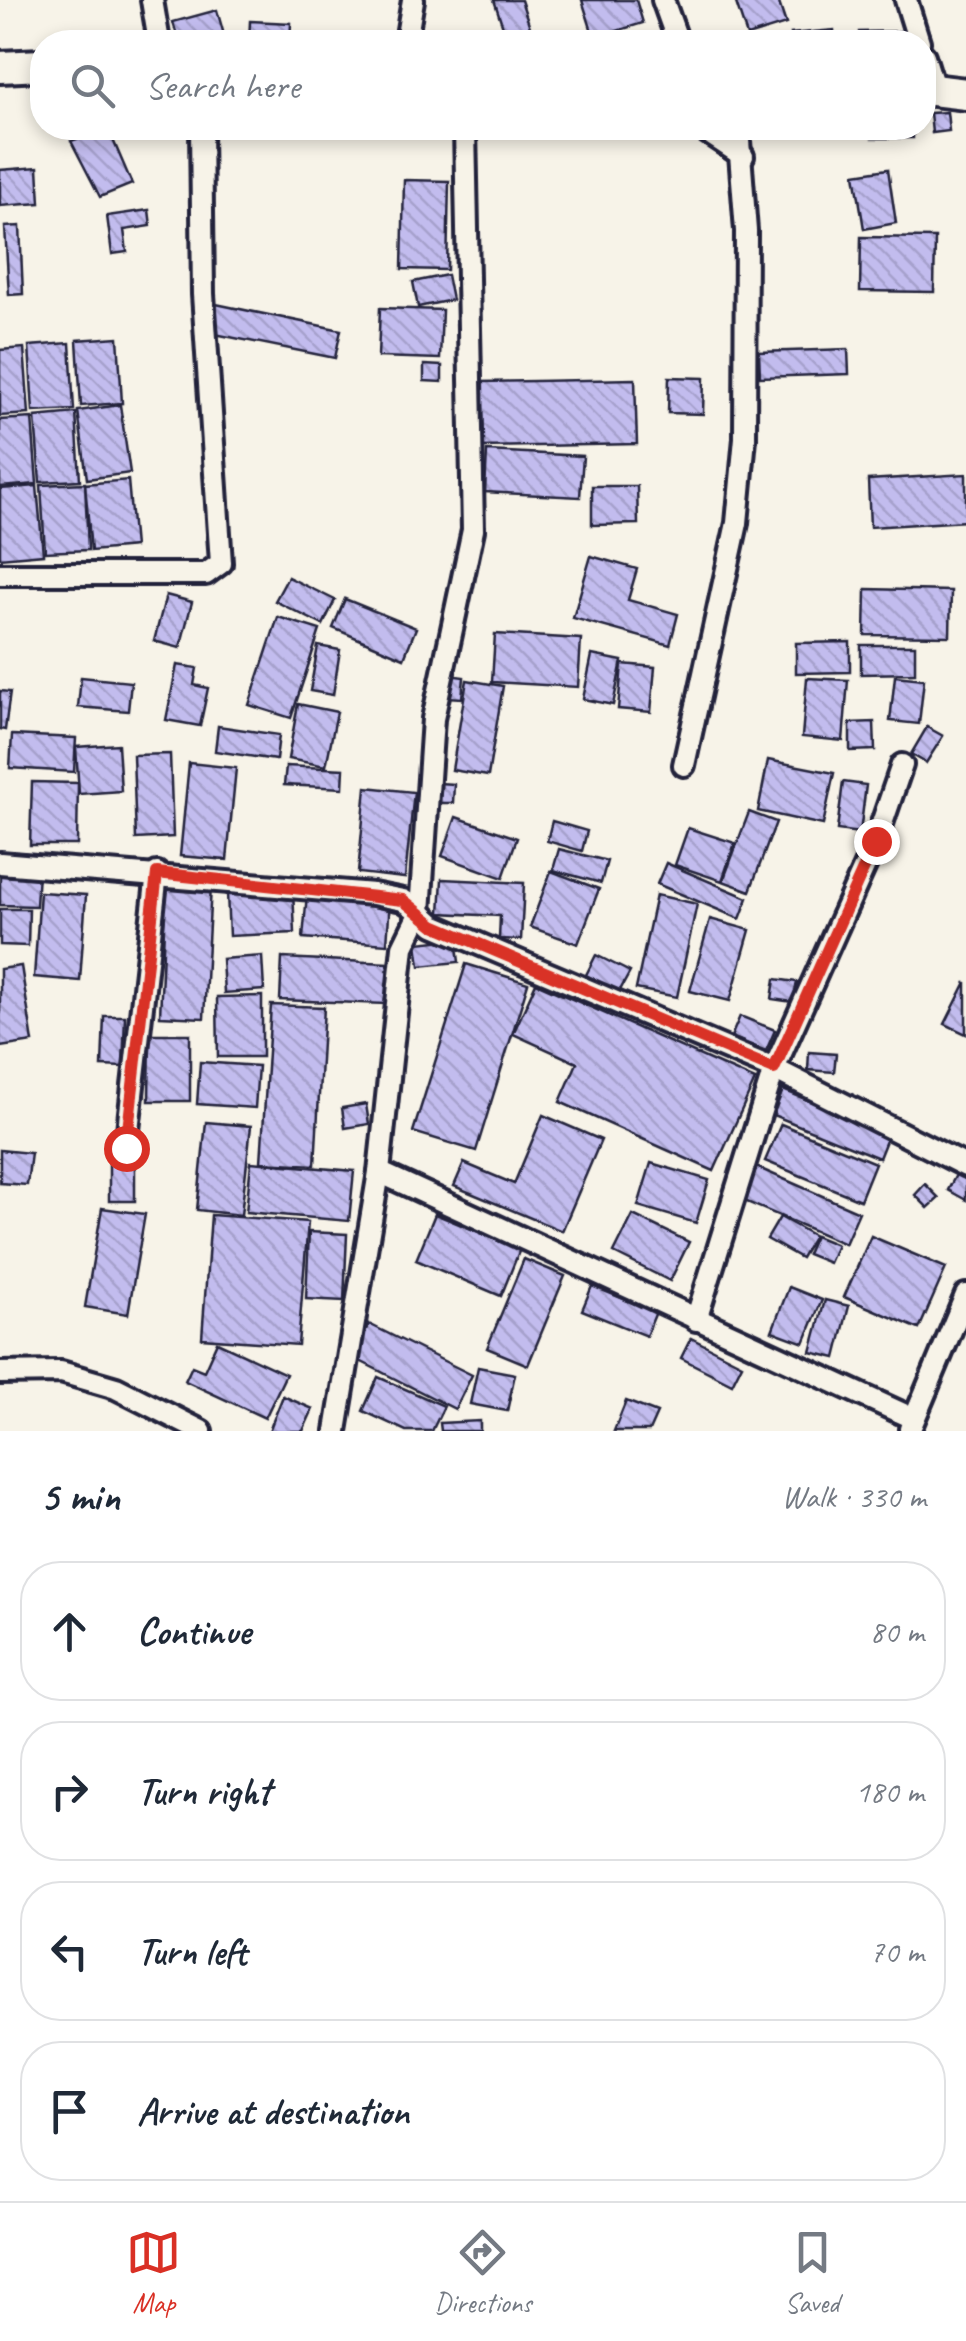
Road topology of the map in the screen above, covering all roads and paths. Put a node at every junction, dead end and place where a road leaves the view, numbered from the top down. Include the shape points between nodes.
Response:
1 (152, 0) edge
2 (414, 0) edge
3 (663, 0) edge
4 (906, 0) edge
5 (158, 30) edge
6 (408, 30) edge
7 (674, 30) edge
8 (916, 30) edge
9 (30, 66) edge
10 (0, 68) edge
11 (936, 89) edge
12 (966, 94) edge
13 (201, 140) edge
14 (465, 140) edge
15 (719, 140) edge
16 (740, 140) edge
17 (743, 156) junction
18 (0, 574) edge
19 (684, 765) dead end
20 (902, 765) dead end
21 (0, 863) edge
22 (157, 873) junction
23 (420, 912) junction
24 (774, 1069) junction
25 (126, 1148) dead end
26 (966, 1166) edge
27 (379, 1172) junction
28 (966, 1295) edge
29 (696, 1320) junction
30 (0, 1373) edge
31 (911, 1425) edge
32 (201, 1431) edge
33 (336, 1431) edge

1 - 5 street
2 - 6 street
3 - 7 street
4 - 8 street
9 - 10 street
11 - 12 street
13 - 18 street via 203,294 221,563 206,574
14 - 23 street via 473,530 432,718
15 - 17 street
16 - 17 street
17 - 19 street via 746,438 737,523
20 - 24 street via 876,841
21 - 22 street
22 - 23 street via 372,894 403,900
22 - 25 street
23 - 24 street via 434,925
23 - 27 street via 403,947
24 - 26 street
24 - 29 street
27 - 29 street
27 - 33 street
28 - 31 street
29 - 31 street
30 - 32 street via 61,1372

